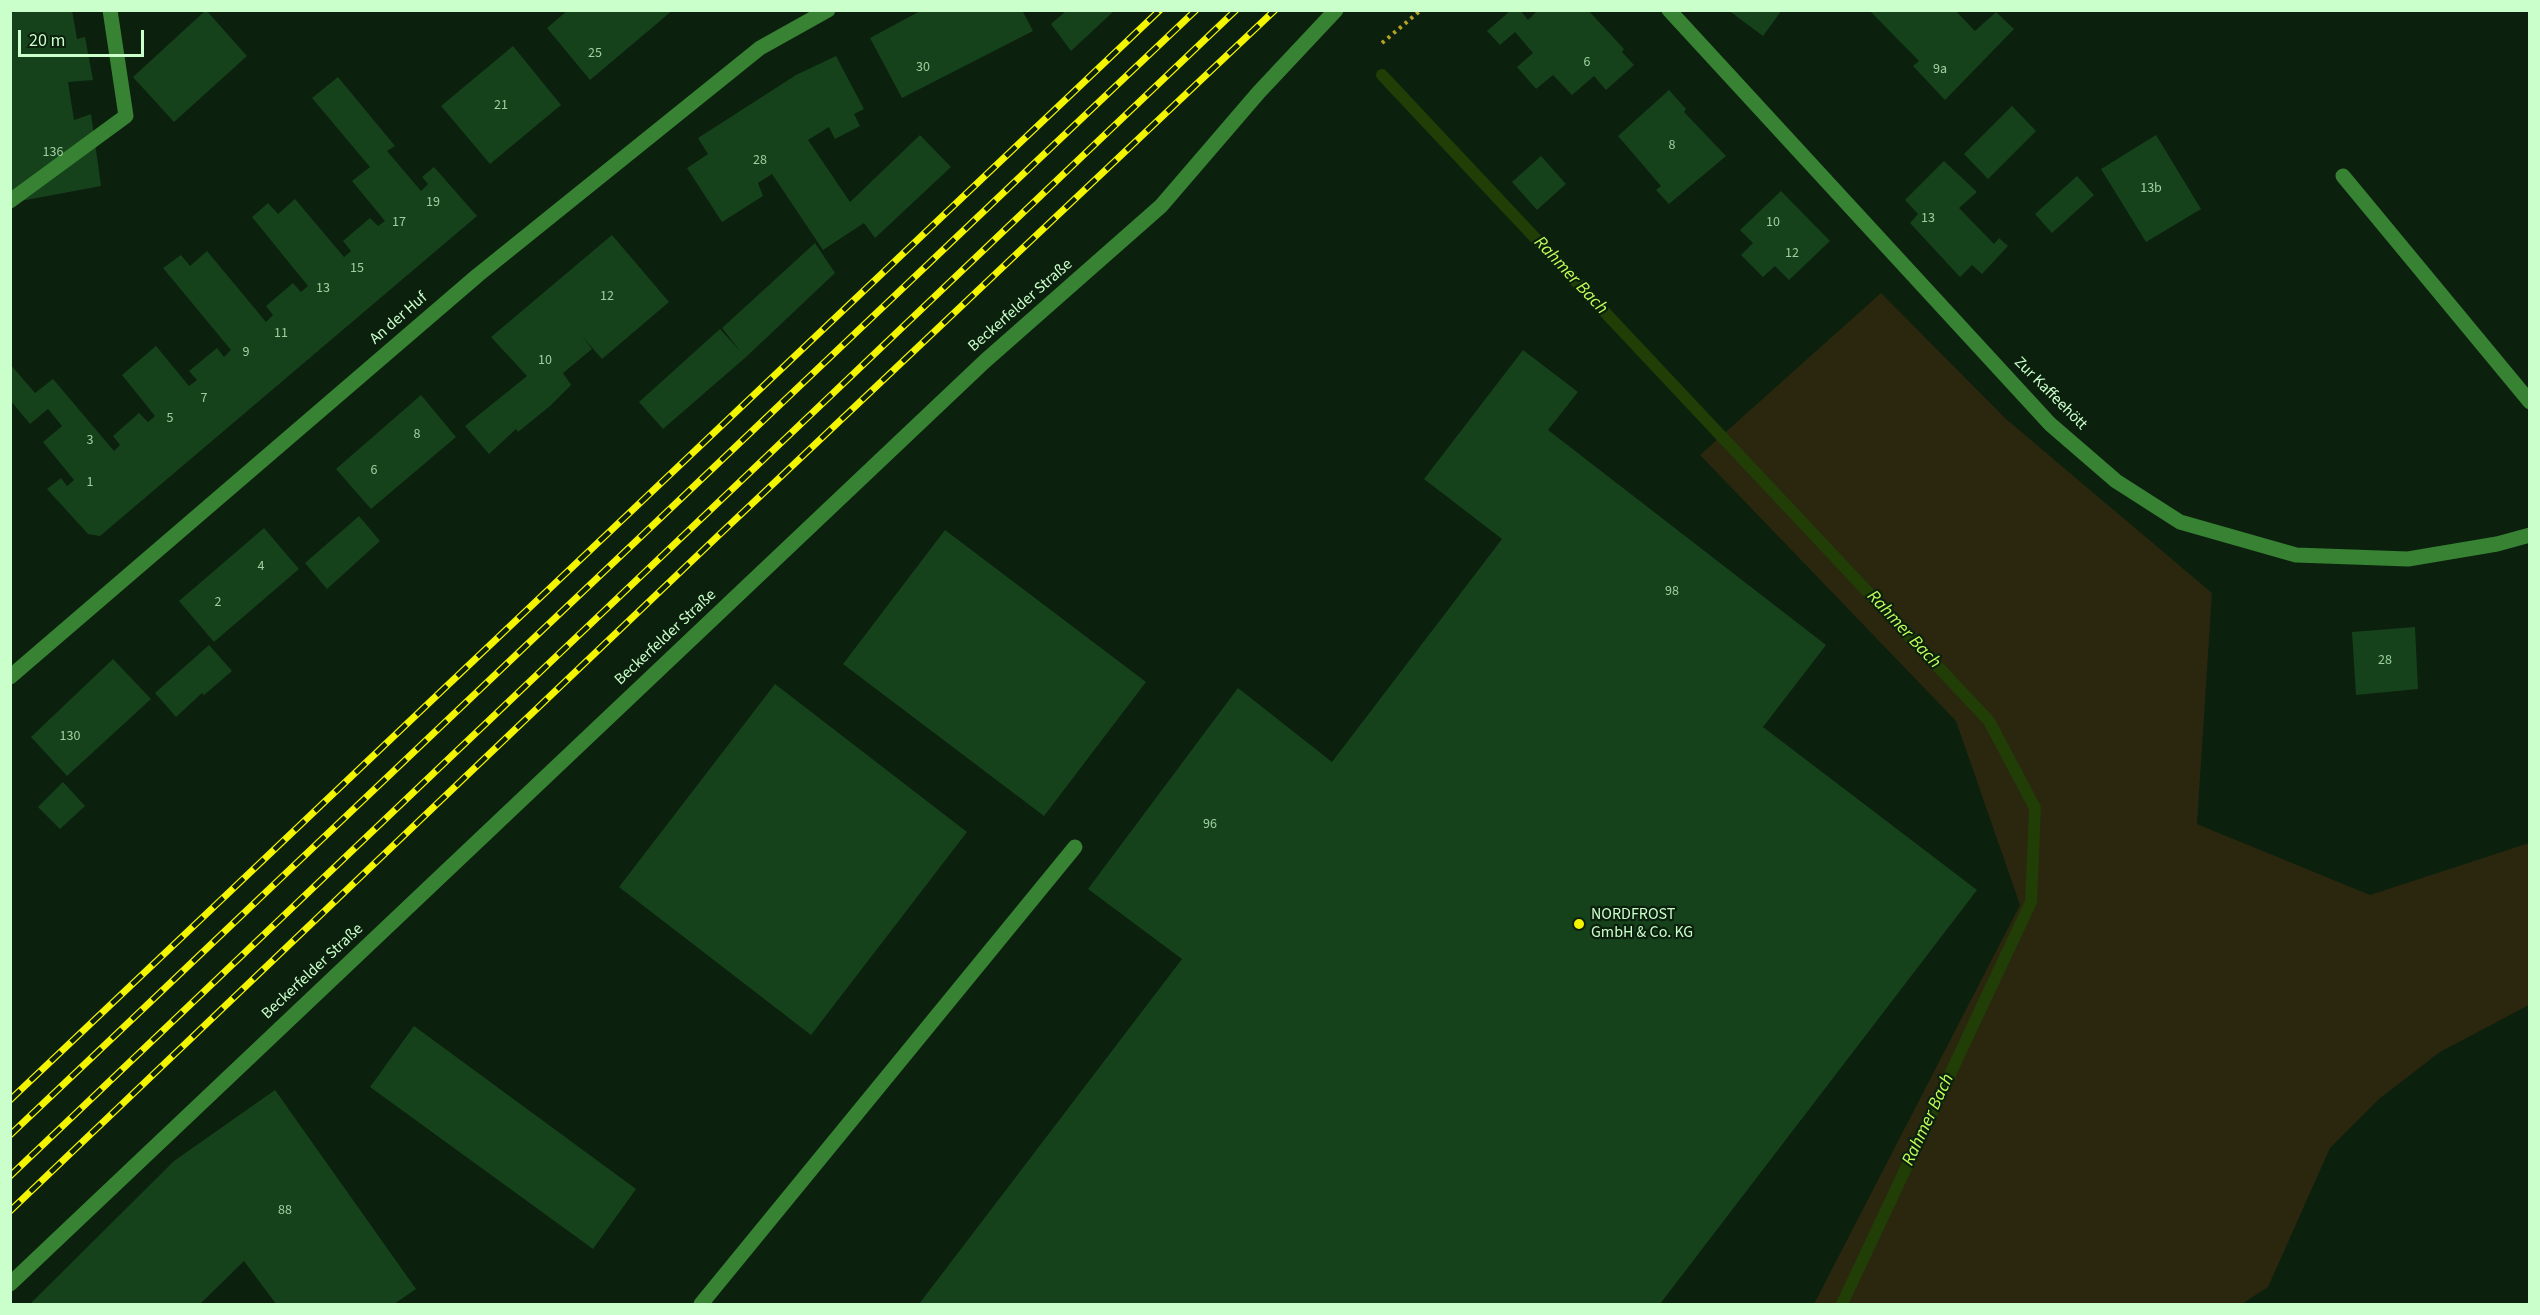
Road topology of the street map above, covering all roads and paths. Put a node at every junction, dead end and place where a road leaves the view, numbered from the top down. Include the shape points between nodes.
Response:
1 (110, 10) edge
2 (828, 10) edge
3 (1336, 10) edge
4 (1421, 10) edge
5 (1669, 10) edge
6 (1382, 43) dead end
7 (2343, 176) dead end
8 (10, 201) edge
9 (2529, 402) edge
10 (2529, 535) edge
11 (10, 677) edge
12 (1075, 847) dead end
13 (10, 1284) edge
14 (701, 1305) edge

1 - 8 street via 126,116
2 - 11 street, An der Huf via 760,48 478,275
3 - 13 street, Beckerfelder Straße via 1161,206 985,361
4 - 6 path
5 - 10 street, Zur Kaffeehött via 2050,424 2116,481 2181,522 2296,555 2408,559
7 - 9 street
12 - 14 street

